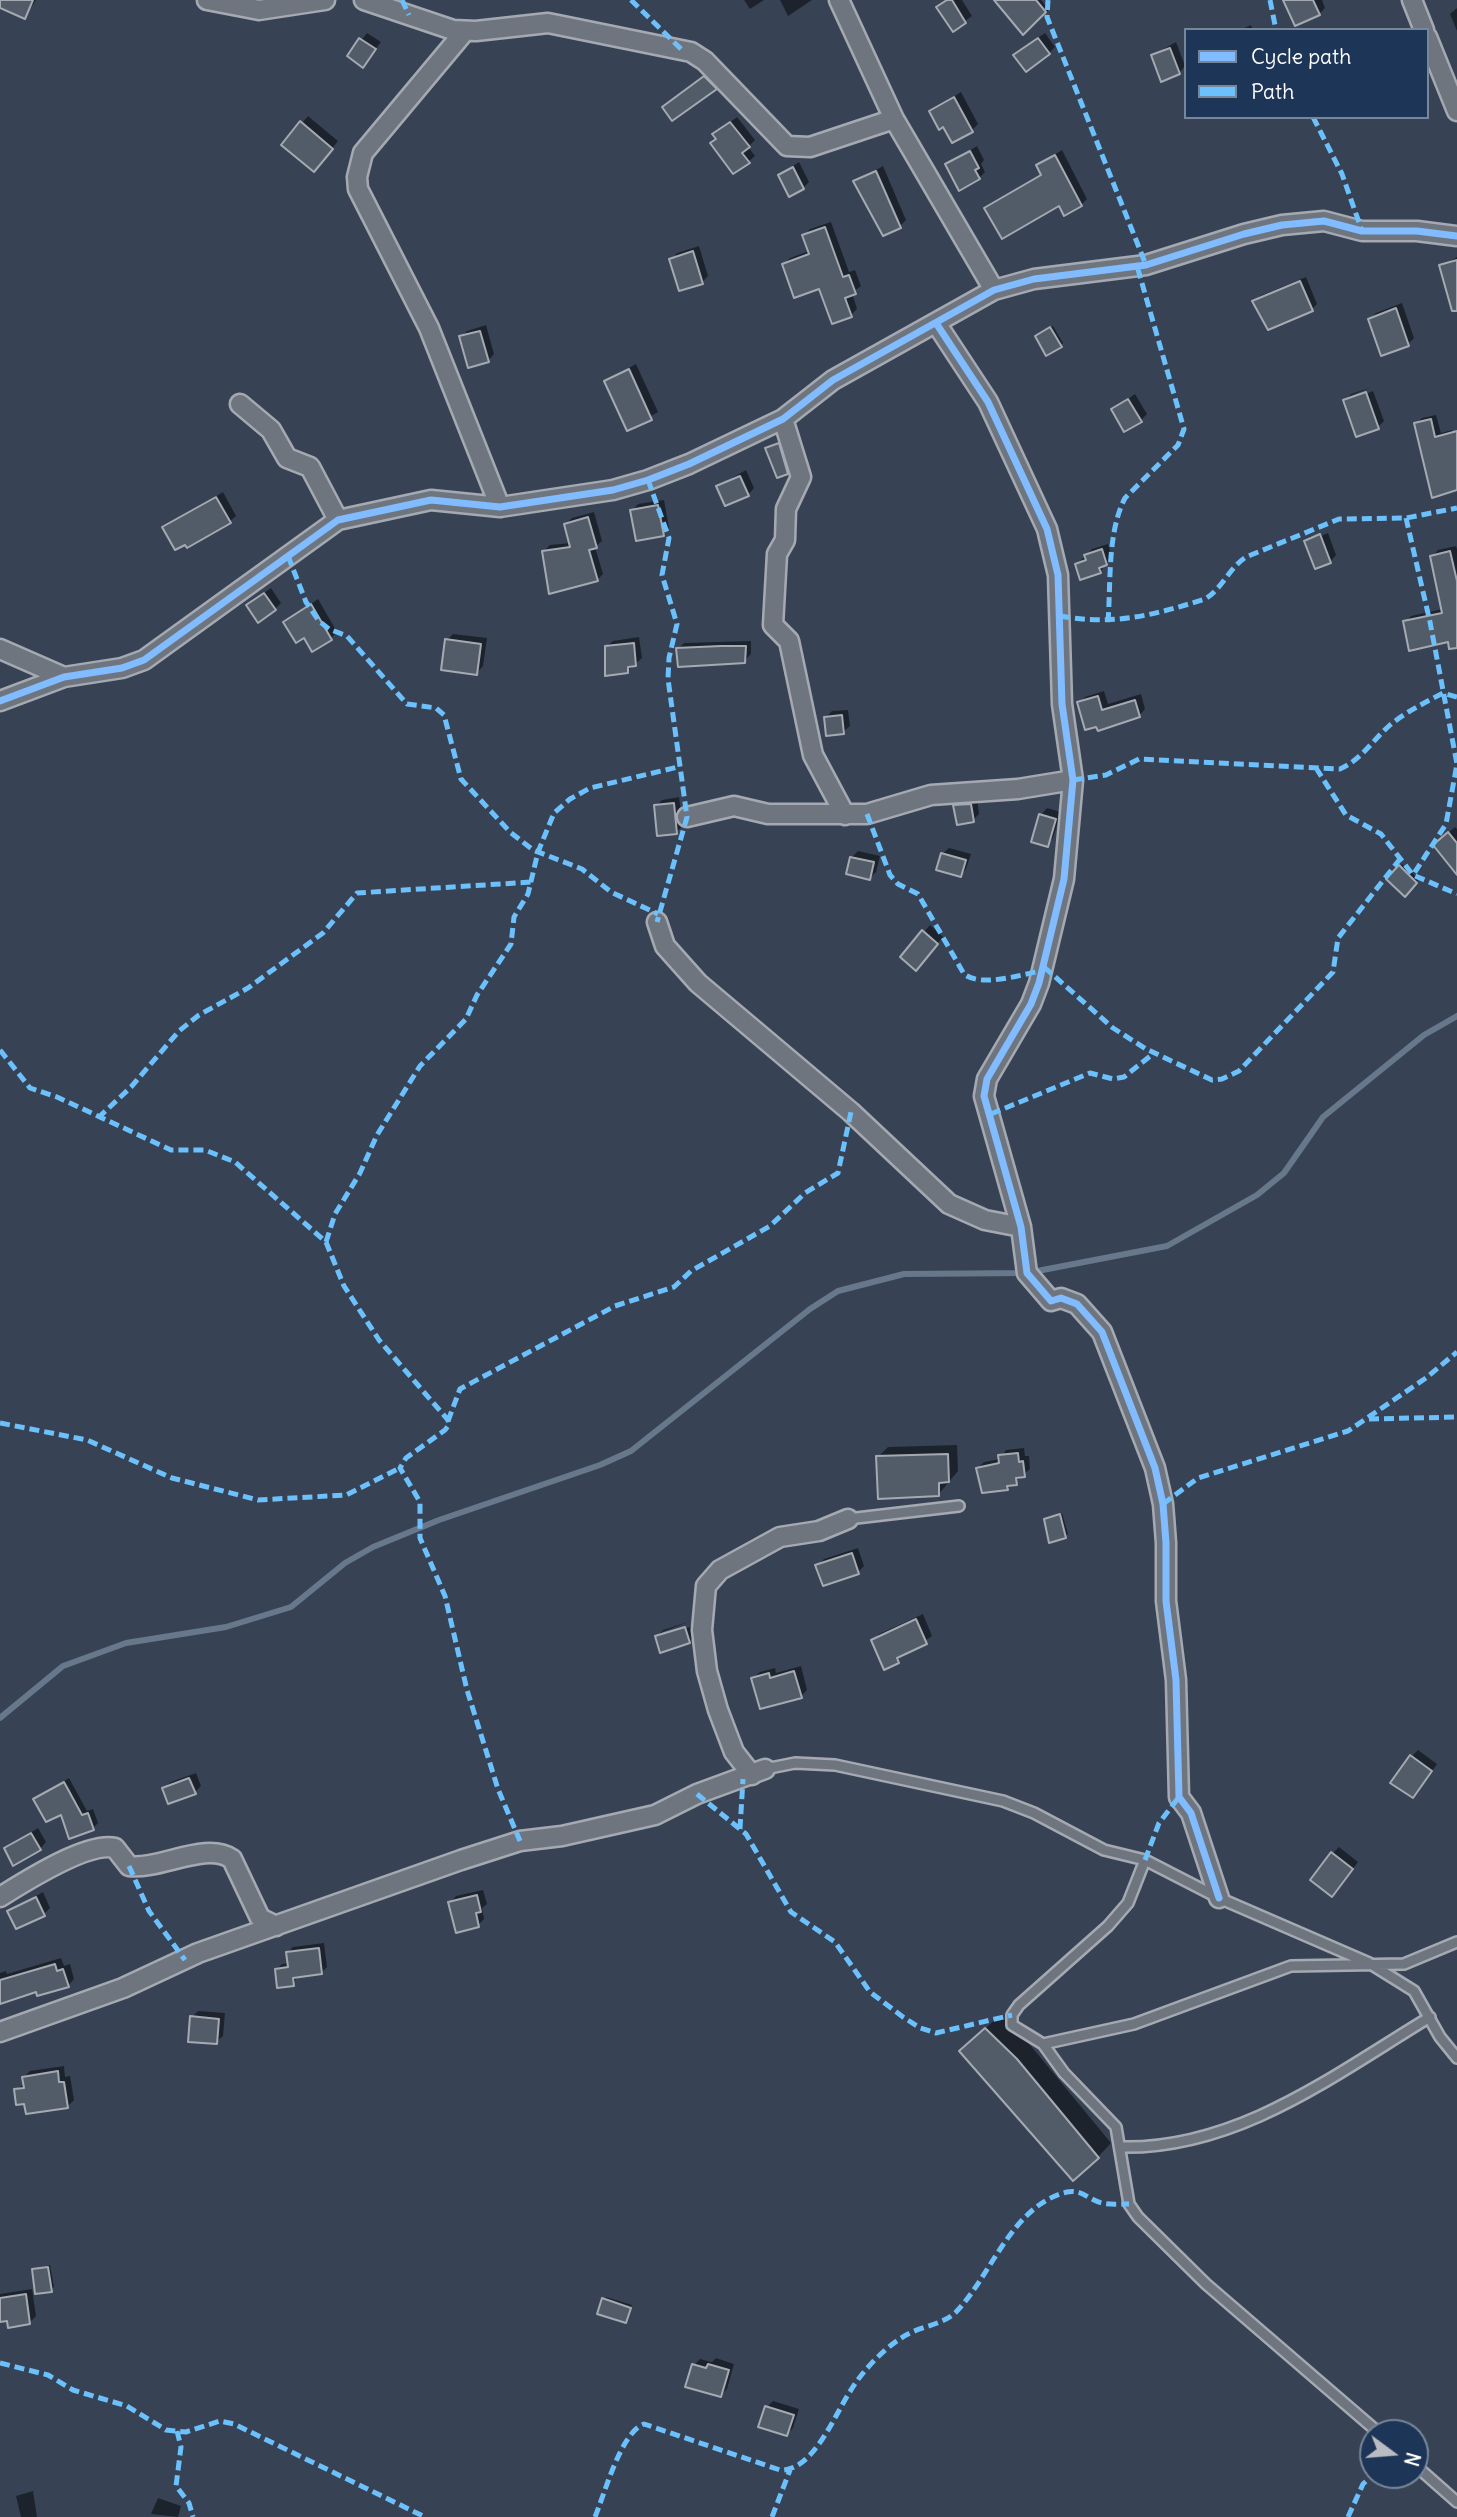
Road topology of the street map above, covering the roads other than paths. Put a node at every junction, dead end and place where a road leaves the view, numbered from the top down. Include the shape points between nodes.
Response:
1 (207, 0) edge
2 (325, 0) edge
3 (364, 0) edge
4 (839, 0) edge
5 (1412, 0) edge
6 (1423, 28) edge
7 (465, 31) junction
8 (1429, 42) edge
9 (1457, 111) edge
10 (894, 119) junction
11 (1457, 236) edge
12 (994, 290) junction
13 (936, 323) junction
14 (240, 404) dead end
15 (783, 419) junction
16 (499, 507) junction
17 (338, 520) junction
18 (0, 649) edge
19 (64, 677) junction
20 (0, 701) edge
21 (1073, 780) junction
22 (845, 815) junction
23 (687, 817) dead end
24 (657, 922) dead end
25 (1021, 1227) junction
26 (959, 1506) dead end
27 (848, 1519) joint
28 (759, 1772) junction
29 (1145, 1860) junction
30 (0, 1897) edge
31 (1219, 1898) junction
32 (276, 1926) junction
33 (1457, 1942) edge
34 (1369, 1963) junction
35 (1430, 2017) junction
36 (0, 2032) edge
37 (1043, 2045) junction
38 (1457, 2058) edge
39 (1120, 2147) junction
40 (1363, 2419) edge
41 (1429, 2477) edge
42 (1457, 2502) edge

1 - 2 street via 259,10
3 - 7 street
4 - 10 street
5 - 6 street
7 - 10 street via 548,23 691,52 787,146 810,147
7 - 16 street via 363,153 357,177 358,189 429,328
8 - 9 street
10 - 12 street
11 - 12 street via 1362,231 1324,220 1282,225 1146,265 1034,279
12 - 13 street
13 - 15 street via 833,380
13 - 21 street via 988,402 1047,529 1058,575 1062,704
14 - 17 street via 271,430 287,458 310,467
15 - 16 street via 690,464 636,483
15 - 22 street via 801,477 786,509 785,540 777,555 773,625 789,641 813,755
16 - 17 street via 431,500
17 - 19 street via 144,660
18 - 19 street
19 - 20 street
21 - 22 street via 931,795 876,813
21 - 25 street via 1064,879 1039,983 984,1091
22 - 23 street via 768,814 734,806
24 - 25 street via 665,946 698,983 851,1112 949,1204 985,1220
25 - 31 street via 1027,1273 1035,1286 1051,1301 1061,1298 1077,1304 1102,1332 1155,1468 1163,1504 1166,1601 1176,1680 1179,1797 1191,1813
26 - 27 lane
27 - 28 street via 820,1531 780,1537 720,1570 706,1586 702,1630 718,1710 734,1752
28 - 29 lane via 795,1763 835,1765 1003,1801 1034,1812 1104,1850
28 - 32 street via 655,1815 520,1841
29 - 31 lane
29 - 37 lane via 1128,1903 1012,2015 1012,2025
30 - 32 street via 42,1872 102,1847 115,1848 135,1867 208,1852 232,1859 260,1918
31 - 34 lane
32 - 36 street
33 - 34 lane via 1404,1964
34 - 35 lane via 1414,1991
34 - 37 lane via 1290,1966 1134,2024
35 - 38 lane
35 - 39 lane via 1278,2108 1233,2128 1191,2141
37 - 39 lane via 1116,2127
39 - 40 lane via 1129,2204 1138,2217 1206,2284
41 - 42 lane

